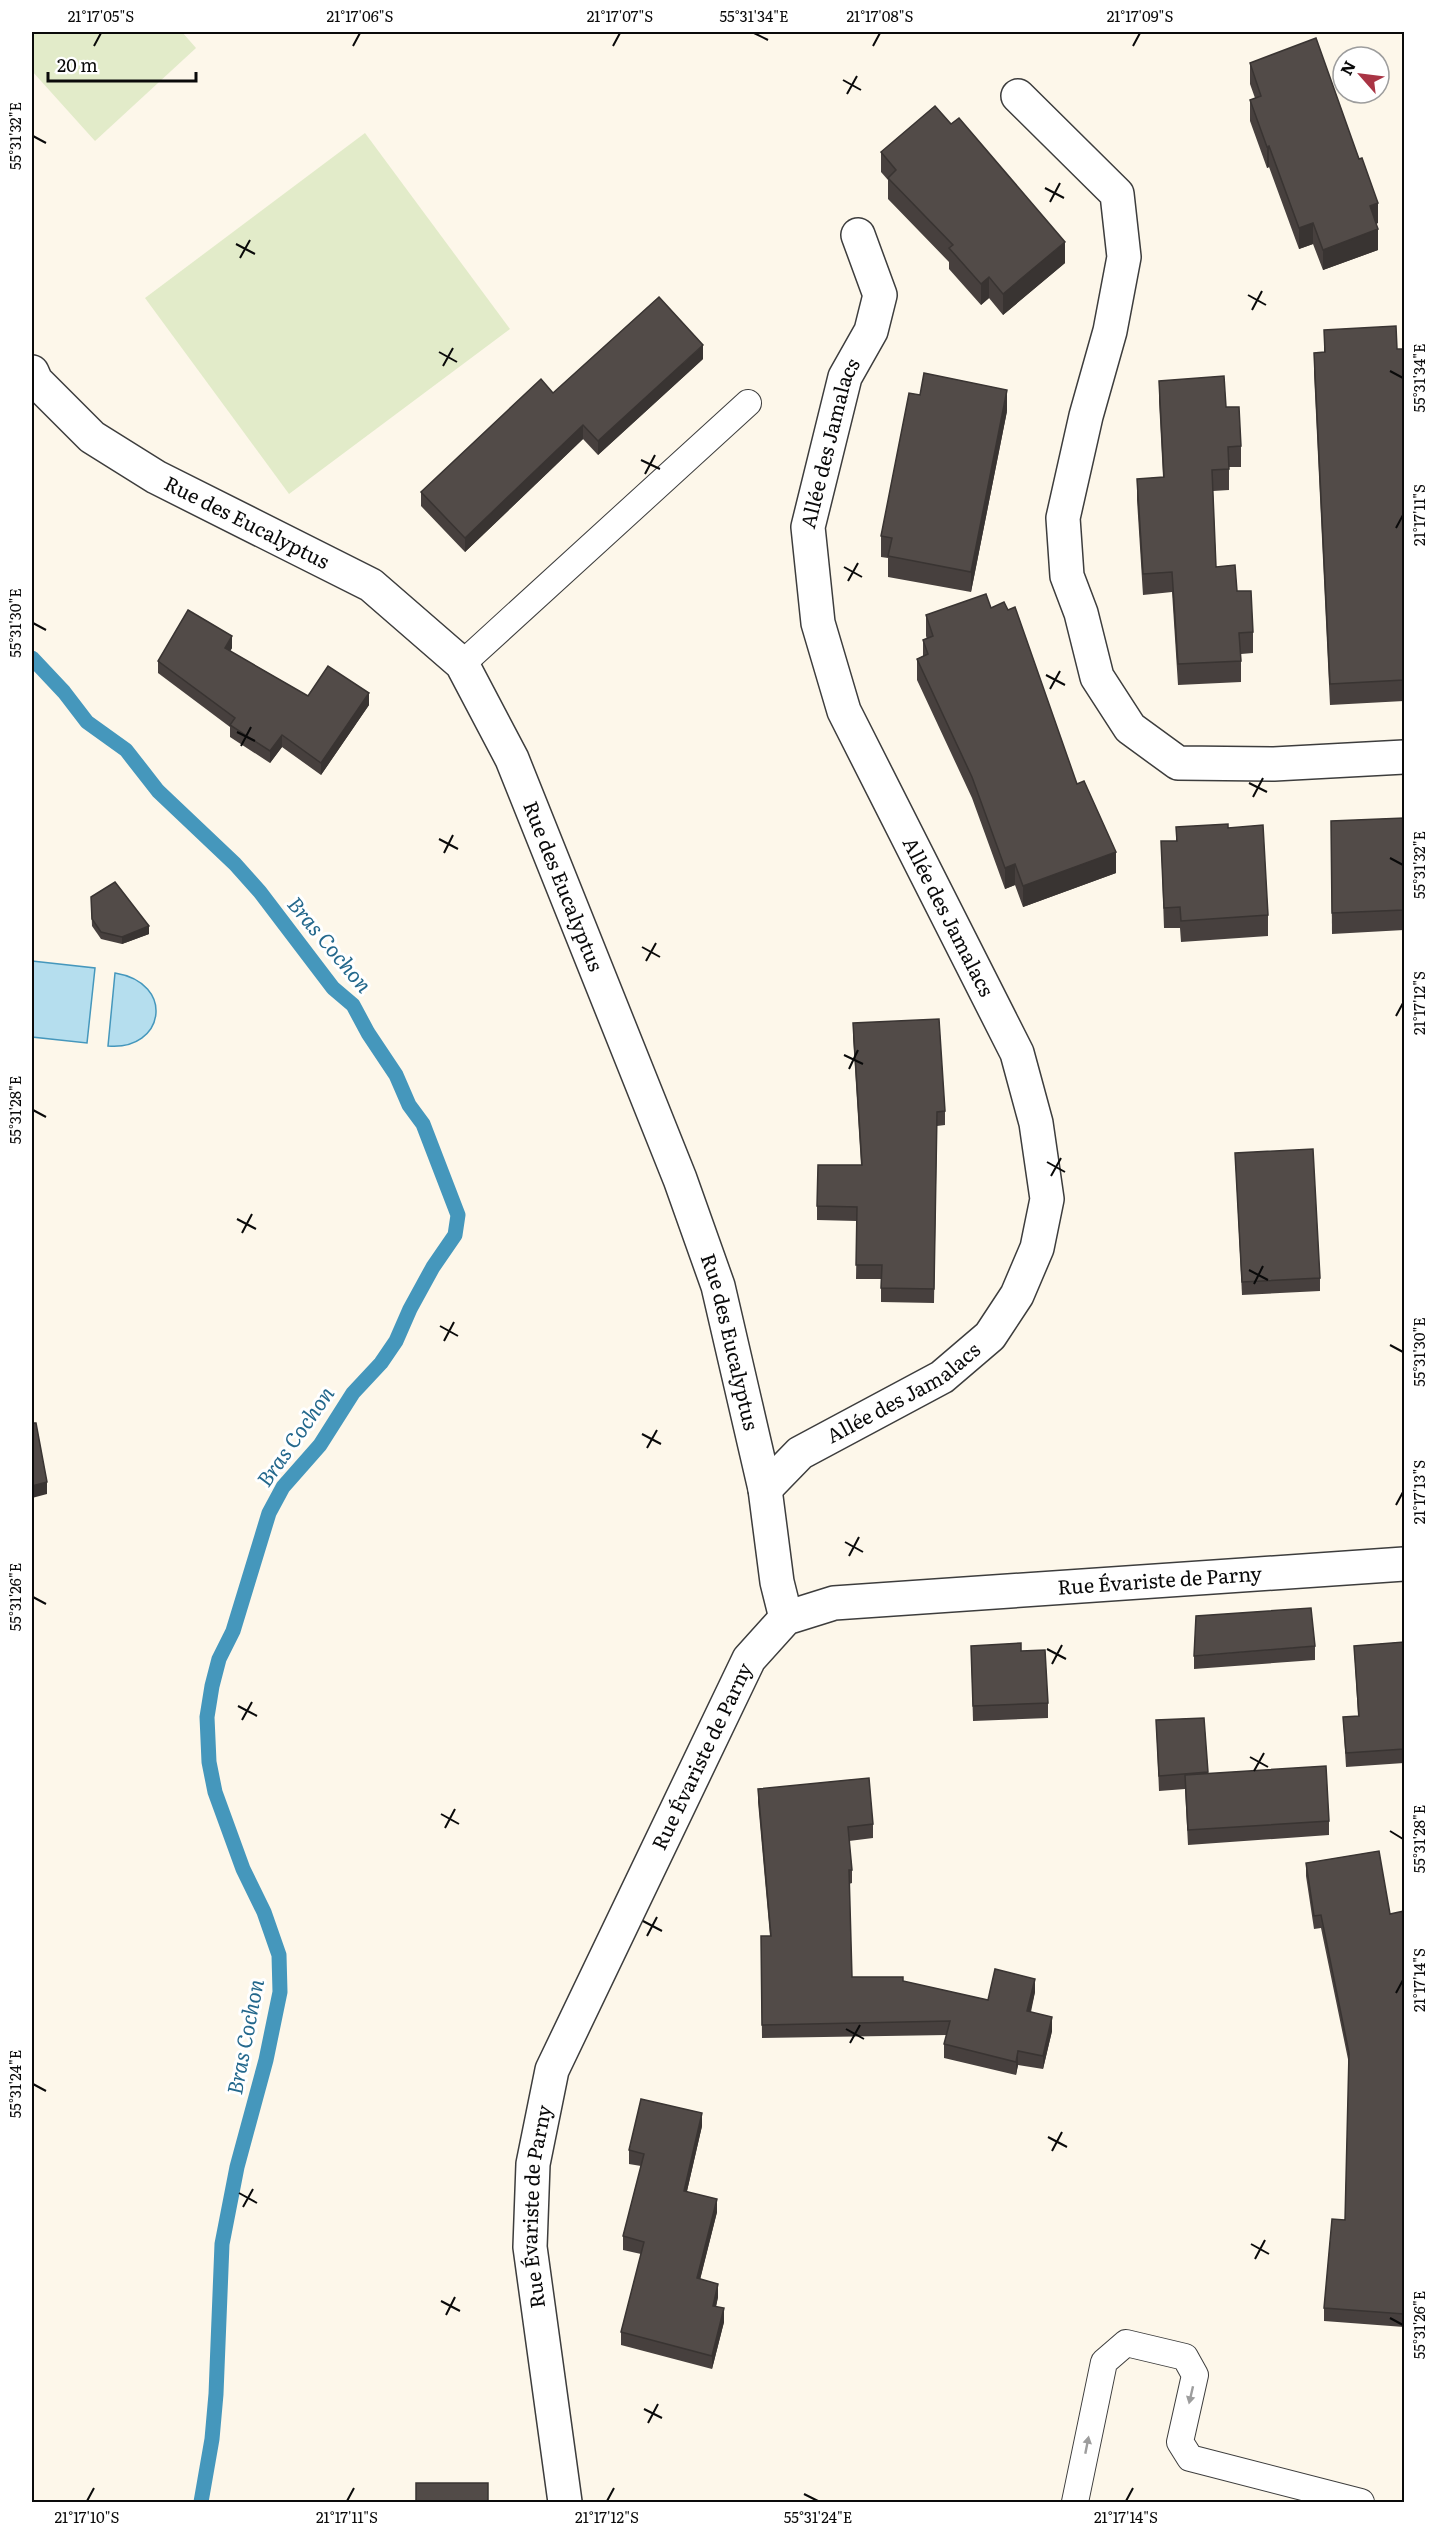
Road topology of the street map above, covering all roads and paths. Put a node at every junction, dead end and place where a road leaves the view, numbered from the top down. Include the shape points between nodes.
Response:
1 (1018, 96) dead end
2 (858, 235) dead end
3 (32, 372) edge
4 (748, 403) dead end
5 (462, 664) junction
6 (1404, 757) edge
7 (765, 1489) junction
8 (1404, 1564) edge
9 (786, 1618) junction
10 (565, 2502) edge
11 (1076, 2502) edge
12 (1361, 2502) edge

1 - 6 street via 1118,194 1124,257 1110,332 1063,518 1067,576 1097,677 1130,728 1178,763 1274,764
2 - 7 street, Allée des Jamalacs via 880,295 871,331 845,377 808,527 818,623 844,711 1017,1053 1036,1123 1047,1199 1036,1248 1017,1295 990,1336 942,1377 800,1454
3 - 5 street, Rue des Eucalyptus via 36,381 92,436 156,477 371,585
4 - 5 lane
5 - 7 street, Rue des Eucalyptus via 512,759 680,1179 718,1286
7 - 9 street, Rue des Eucalyptus via 777,1582
8 - 9 street, Rue Évariste de Parny via 834,1603
9 - 10 street, Rue Évariste de Parny via 749,1659 552,2070 533,2164 530,2247
11 -> 12 lane via 1104,2362 1125,2343 1185,2357 1196,2375 1180,2442 1190,2458

